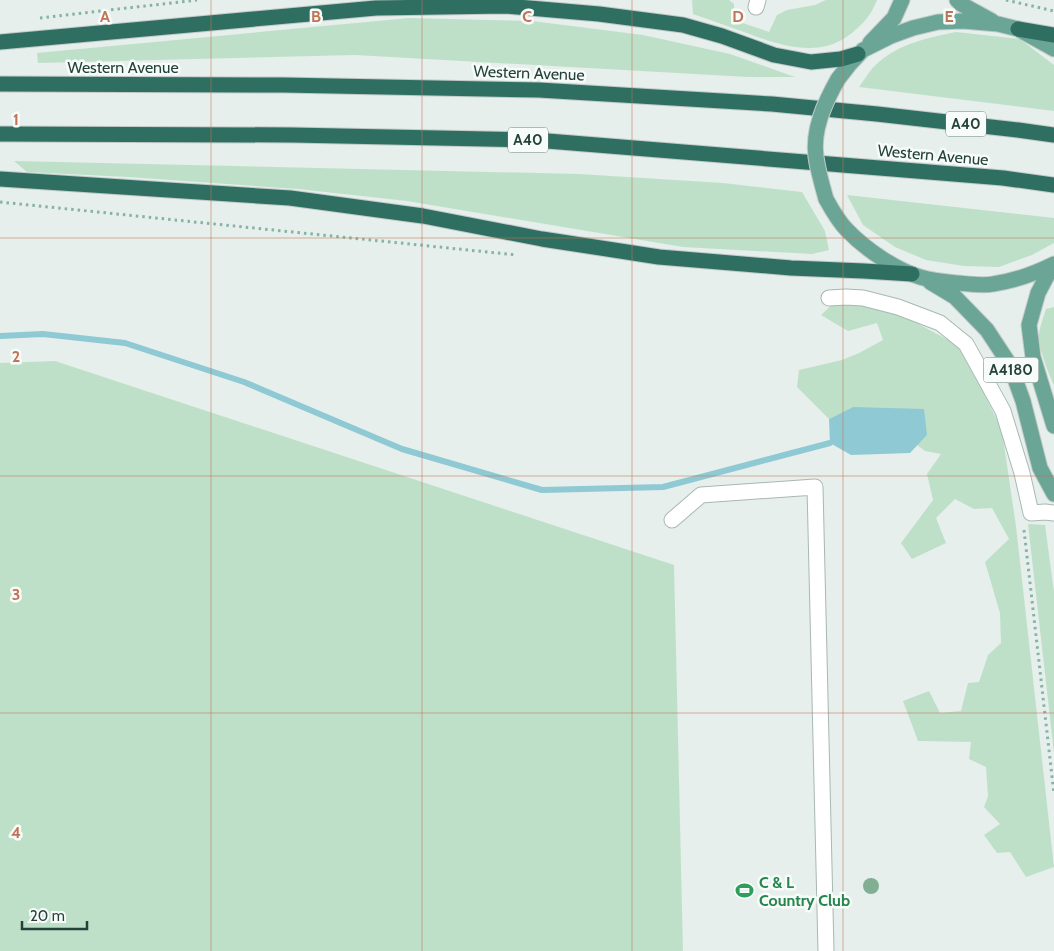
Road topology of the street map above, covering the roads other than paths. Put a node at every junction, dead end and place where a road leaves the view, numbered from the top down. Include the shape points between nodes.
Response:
1 (902, 0) edge
2 (957, 0) edge
3 (998, 24) junction
4 (1018, 29) junction
5 (1054, 35) edge
6 (0, 42) edge
7 (1054, 49) edge
8 (861, 52) junction
9 (0, 84) edge
10 (0, 134) edge
11 (1054, 135) edge
12 (0, 179) edge
13 (1054, 185) edge
14 (1054, 265) edge
15 (917, 276) junction
16 (829, 298) dead end
17 (1051, 404) edge
18 (1054, 426) edge
19 (1054, 494) edge
20 (1054, 513) edge
21 (672, 520) dead end
22 (826, 951) edge

1 - 8 main road via 894,18
2 - 3 main road
3 - 4 main road
3 - 8 main road via 938,22 891,36
4 - 5 highway
4 - 7 main road
6 - 8 highway via 376,8 506,6 683,25 774,55 811,62 841,59
8 - 15 main road, bridge via 838,79 819,122 815,155 820,180 826,199 846,230 879,257
9 - 11 highway, Western Avenue / A40 via 539,90 772,104
10 - 13 highway, Western Avenue / A40 via 535,140
12 - 15 highway via 290,198 423,216 659,257
14 - 15 main road via 991,284 965,284
14 - 17 main road, A4180 via 1038,293 1029,325 1033,357
15 - 19 main road, A4180 via 955,296 987,330 1010,365 1040,468
16 - 20 lane via 862,298 898,307 940,323 966,344 1003,411 1031,513
17 - 18 main road, A4180
21 - 22 lane via 701,494 815,487

